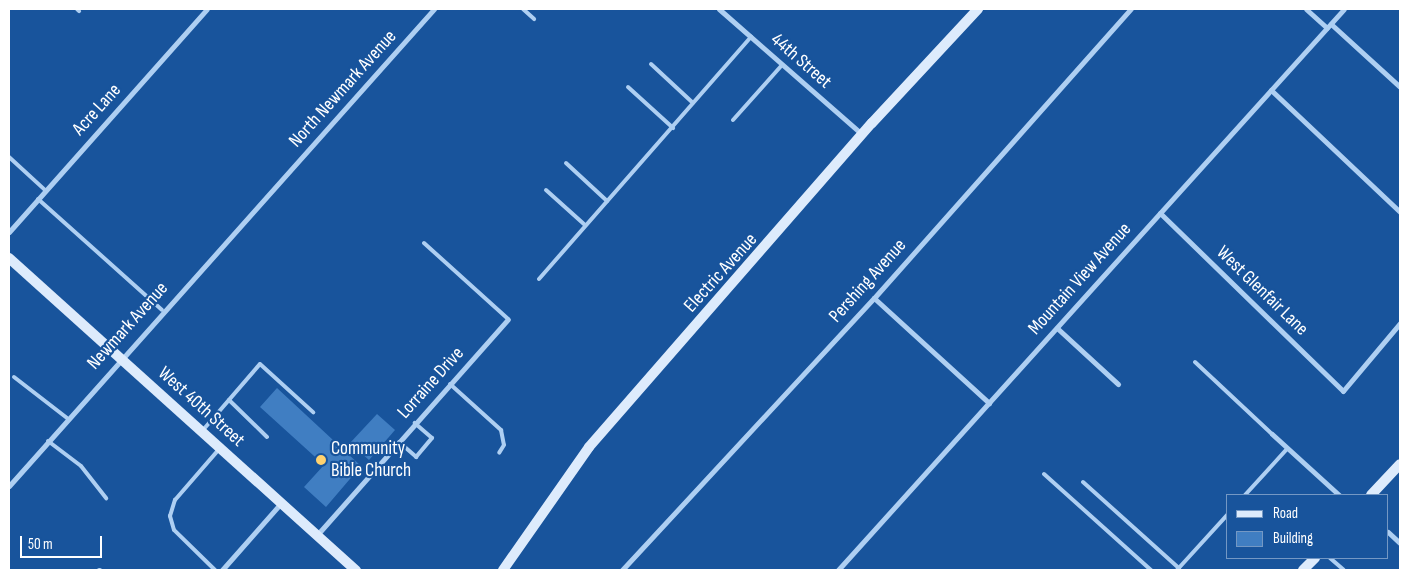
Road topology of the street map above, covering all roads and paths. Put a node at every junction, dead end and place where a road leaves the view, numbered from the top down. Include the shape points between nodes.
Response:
1 (207, 9) edge
2 (434, 9) edge
3 (522, 9) edge
4 (719, 9) edge
5 (978, 9) edge
6 (1132, 9) edge
7 (1306, 9) edge
8 (1344, 9) edge
9 (534, 19) dead end
10 (1329, 26) junction
11 (751, 37) junction
12 (650, 64) dead end
13 (782, 64) junction
14 (628, 87) dead end
15 (1400, 87) edge
16 (1271, 90) junction
17 (693, 103) junction
18 (733, 120) dead end
19 (673, 128) junction
20 (863, 135) junction
21 (9, 157) edge
22 (566, 163) dead end
23 (46, 190) junction
24 (274, 190) joint
25 (546, 190) dead end
26 (38, 199) junction
27 (607, 201) junction
28 (1400, 212) edge
29 (1160, 213) junction
30 (586, 225) junction
31 (9, 232) edge
32 (424, 243) dead end
33 (9, 258) edge
34 (539, 279) dead end
35 (874, 298) junction
36 (162, 310) junction
37 (508, 319) joint
38 (1400, 323) edge
39 (1057, 328) junction
40 (120, 358) junction
41 (1195, 362) dead end
42 (14, 377) dead end
43 (450, 384) junction
44 (1118, 384) dead end
45 (229, 400) junction
46 (989, 403) junction
47 (313, 412) dead end
48 (68, 418) junction
49 (415, 423) junction
50 (201, 431) junction
51 (1272, 434) joint
52 (267, 437) dead end
53 (48, 441) junction
54 (399, 442) junction
55 (220, 448) junction
56 (1287, 449) junction
57 (499, 453) dead end
58 (1400, 464) edge
59 (1044, 474) dead end
60 (1083, 482) dead end
61 (9, 486) edge
62 (1246, 494) edge
63 (1338, 494) edge
64 (1372, 494) edge
65 (106, 498) dead end
66 (281, 503) junction
67 (1226, 516) edge
68 (1389, 533) edge
69 (317, 535) junction
70 (1400, 543) edge
71 (1314, 559) edge
72 (1331, 559) edge
73 (1178, 569) edge
74 (215, 570) edge
75 (222, 570) edge
76 (356, 570) edge
77 (503, 570) edge
78 (622, 570) edge
79 (838, 570) edge
80 (1151, 570) edge
81 (1303, 570) edge
82 (1344, 570) edge

1 - 23 street, Acre Lane
2 - 24 street, North Newmark Avenue
3 - 9 lane
4 - 11 street, 44th Street
5 - 20 main road, Electric Avenue
6 - 35 street, Pershing Avenue
7 - 10 street
8 - 10 street, Mountain View Avenue
10 - 15 street
10 - 16 street, Mountain View Avenue
11 - 13 street, 44th Street
11 - 17 lane
12 - 17 lane
13 - 18 lane
13 - 20 street, 44th Street
14 - 19 lane
16 - 28 street
16 - 29 street, Mountain View Avenue
17 - 19 lane
19 - 27 lane
20 - 77 main road, Electric Avenue via 589,447
21 - 23 lane
22 - 27 lane
23 - 26 street, Acre Lane
24 - 36 street, Newmark Avenue
25 - 30 lane
26 - 31 street, Acre Lane
26 - 36 lane
27 - 30 lane
29 - 38 street, West Glenfair Lane via 1343,390
29 - 39 street, Mountain View Avenue
30 - 34 lane
32 - 37 lane
33 - 40 main road, West 40th Street
35 - 46 street
35 - 78 street, Pershing Avenue
36 - 40 street, Newmark Avenue
37 - 43 street, Lorraine Drive
39 - 44 street
39 - 46 street, Mountain View Avenue
40 - 48 street, Newmark Avenue
40 - 50 main road, West 40th Street
41 - 51 lane
42 - 48 lane
43 - 49 street, Lorraine Drive
43 - 57 lane via 501,430 504,446
45 - 47 lane via 260,364
45 - 50 lane
45 - 52 lane
46 - 79 street, Mountain View Avenue
48 - 53 street, Newmark Avenue
49 - 54 street, Lorraine Drive
49 - 54 lane via 432,438 416,457
50 - 55 main road, West 40th Street
51 - 56 street
53 - 61 street, Newmark Avenue
53 - 65 lane via 81,466
54 - 69 street, Lorraine Drive
55 - 66 main road, West 40th Street
55 - 74 lane via 175,500 170,516 174,530
56 - 62 lane
56 - 63 street
58 - 64 main road
59 - 80 lane
60 - 73 lane
66 - 69 main road, West 40th Street
66 - 75 street
67 - 73 lane
68 - 70 street
69 - 76 main road, West 40th Street
71 - 81 main road
72 - 82 lane

